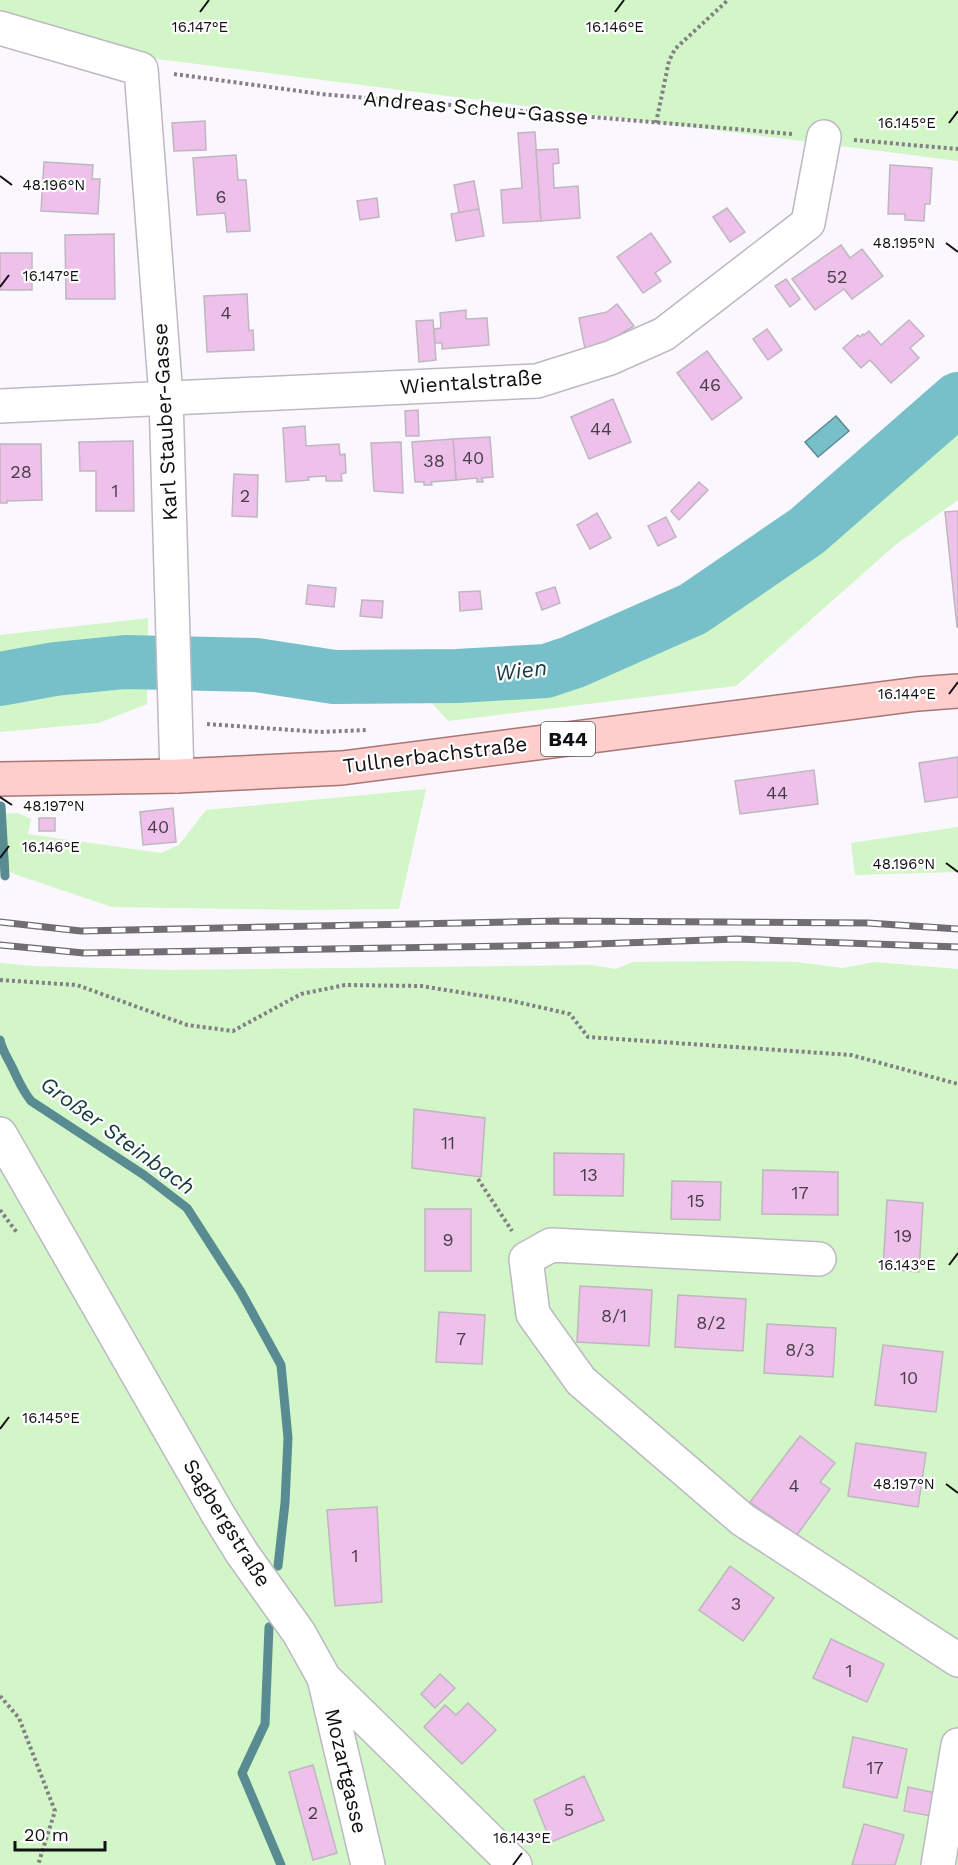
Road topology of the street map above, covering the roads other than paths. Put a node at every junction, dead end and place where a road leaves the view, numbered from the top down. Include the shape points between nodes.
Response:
1 (0, 28) edge
2 (824, 137) road end
3 (166, 397) junction
4 (0, 406) edge
5 (958, 691) edge
6 (177, 776) junction
7 (8, 779) edge
8 (0, 1134) edge
9 (819, 1259) dead end
10 (958, 1660) edge
11 (324, 1678) junction
12 (958, 1745) edge
13 (368, 1865) edge
14 (515, 1865) edge
15 (938, 1865) edge

1 - 3 street, Karl Stauber-Gasse via 141,69
2 - 3 street, Wientalstraße via 808,223 664,334 610,358 537,381
3 - 4 street, Wientalstraße
3 - 6 street, Karl Stauber-Gasse
5 - 6 main road, Tullnerbachstraße / B44 via 342,768
6 - 7 main road, Tullnerbachstraße / B44
8 - 11 street, Sagbergstraße via 242,1553 299,1633
9 - 10 street via 551,1245 526,1259 533,1314 581,1381 743,1520
11 - 13 street, Mozartgasse
11 - 14 street, Sagbergstraße
12 - 15 street

